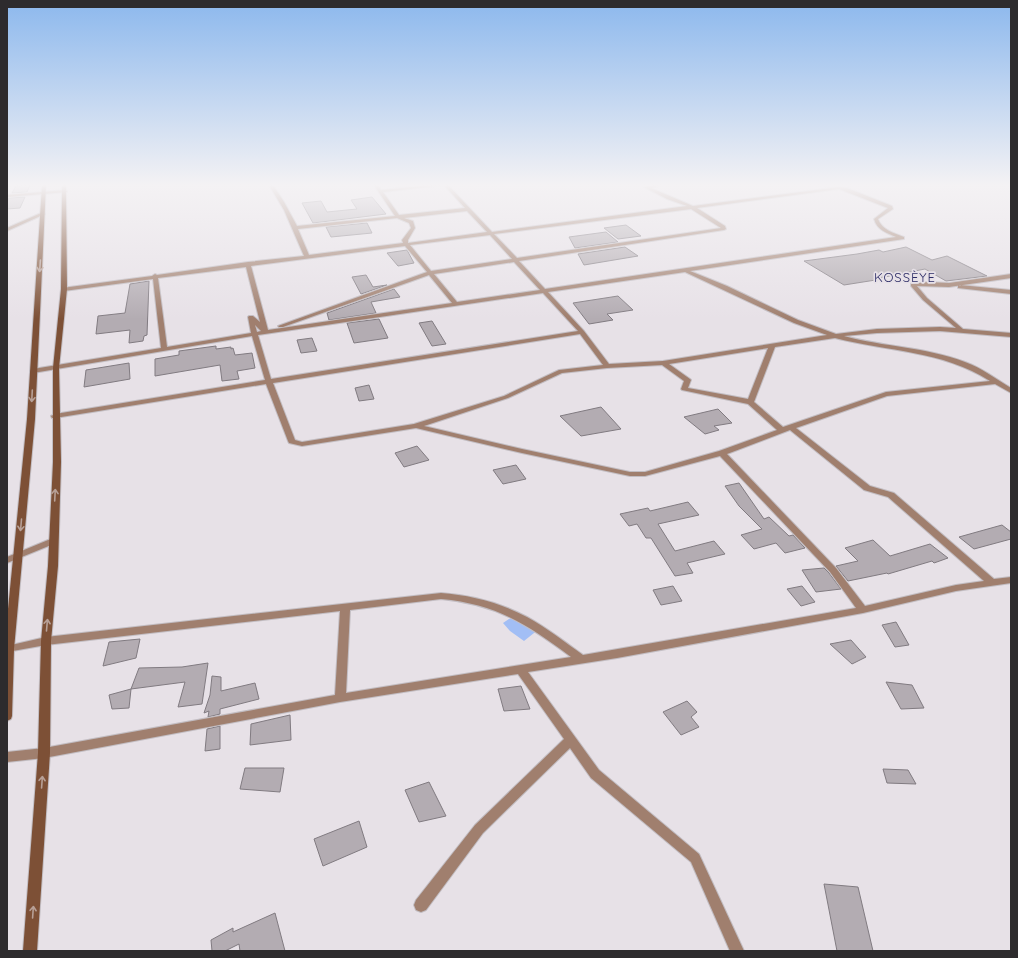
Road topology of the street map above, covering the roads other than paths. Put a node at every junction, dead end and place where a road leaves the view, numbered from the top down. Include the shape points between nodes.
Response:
1 (42, 230) edge
2 (64, 230) edge
3 (297, 230) edge
4 (412, 230) edge
5 (488, 230) edge
6 (516, 230) edge
7 (719, 230) edge
8 (887, 230) edge
9 (491, 233) junction
10 (406, 244) junction
11 (307, 257) junction
12 (516, 260) junction
13 (248, 264) junction
14 (686, 271) junction
15 (429, 273) junction
16 (155, 276) junction
17 (1011, 276) edge
18 (949, 285) junction
19 (64, 289) junction
20 (544, 291) junction
21 (1011, 292) edge
22 (456, 304) junction
23 (961, 330) junction
24 (266, 332) junction
25 (582, 332) junction
26 (254, 334) junction
27 (1011, 335) edge
28 (834, 336) junction
29 (772, 347) junction
30 (164, 348) junction
31 (663, 363) junction
32 (607, 366) junction
33 (56, 368) junction
34 (34, 371) junction
35 (269, 382) junction
36 (996, 382) junction
37 (1011, 391) edge
38 (750, 402) junction
39 (55, 416) junction
40 (415, 426) junction
41 (786, 429) junction
42 (722, 453) junction
43 (53, 541) junction
44 (18, 555) junction
45 (7, 560) edge
46 (1011, 580) edge
47 (993, 583) junction
48 (345, 607) junction
49 (863, 610) junction
50 (46, 641) junction
51 (9, 649) junction
52 (581, 660) junction
53 (521, 670) junction
54 (340, 698) junction
55 (7, 716) edge
56 (571, 740) junction
57 (44, 753) junction
58 (7, 757) edge
59 (421, 905) dead end
60 (30, 951) edge
61 (737, 951) edge

1 -> 34 main road
2 - 19 main road
3 - 11 street
4 - 10 street via 405,240
5 - 9 street
6 - 9 street
7 - 12 street
8 - 14 street via 902,238
9 - 10 street
9 - 12 street
10 - 11 street
10 - 15 street
11 - 13 street
12 - 15 street
12 - 20 street
13 - 16 street
13 - 24 street
14 - 20 street
14 - 28 street via 716,282 788,320
15 - 22 street
15 - 24 street
16 - 19 street
16 - 30 street
17 - 18 street
18 - 21 street
18 - 23 street via 913,286
19 - 33 main road
20 - 22 street
20 - 25 street
22 - 26 street
23 - 27 street
23 - 28 street via 902,329
24 - 26 street via 251,317
25 - 32 street
25 - 35 street
26 - 30 street
26 - 35 street
28 - 29 street
28 - 36 street via 947,359 970,367
29 - 31 street
29 - 38 street
30 - 33 street
31 - 32 street
31 - 38 street via 688,380 684,389
32 - 40 street via 561,371 506,397
33 - 34 street
33 - 39 main road
34 -> 44 main road
35 - 39 street
35 - 40 street via 292,441 296,443
36 - 37 street
36 - 41 street via 886,394
38 - 41 street
43 -> 39 main road via 57,462
40 - 42 street via 630,474 645,474
41 - 42 street
41 - 47 street via 867,488 891,495
42 - 49 street via 833,570
43 - 44 street
50 -> 43 main road
44 - 45 street
44 - 51 main road
46 - 47 street
47 - 49 street via 956,588
48 - 50 street
48 - 52 street via 441,596 456,597 514,615 546,634
48 - 54 street
49 - 52 street
50 - 51 street
50 - 57 main road
51 - 55 main road
52 - 53 street
53 - 54 street
53 - 56 street
54 - 57 street
56 - 59 street via 479,829
56 - 61 street via 595,774 694,858
57 - 58 street
60 -> 57 main road

